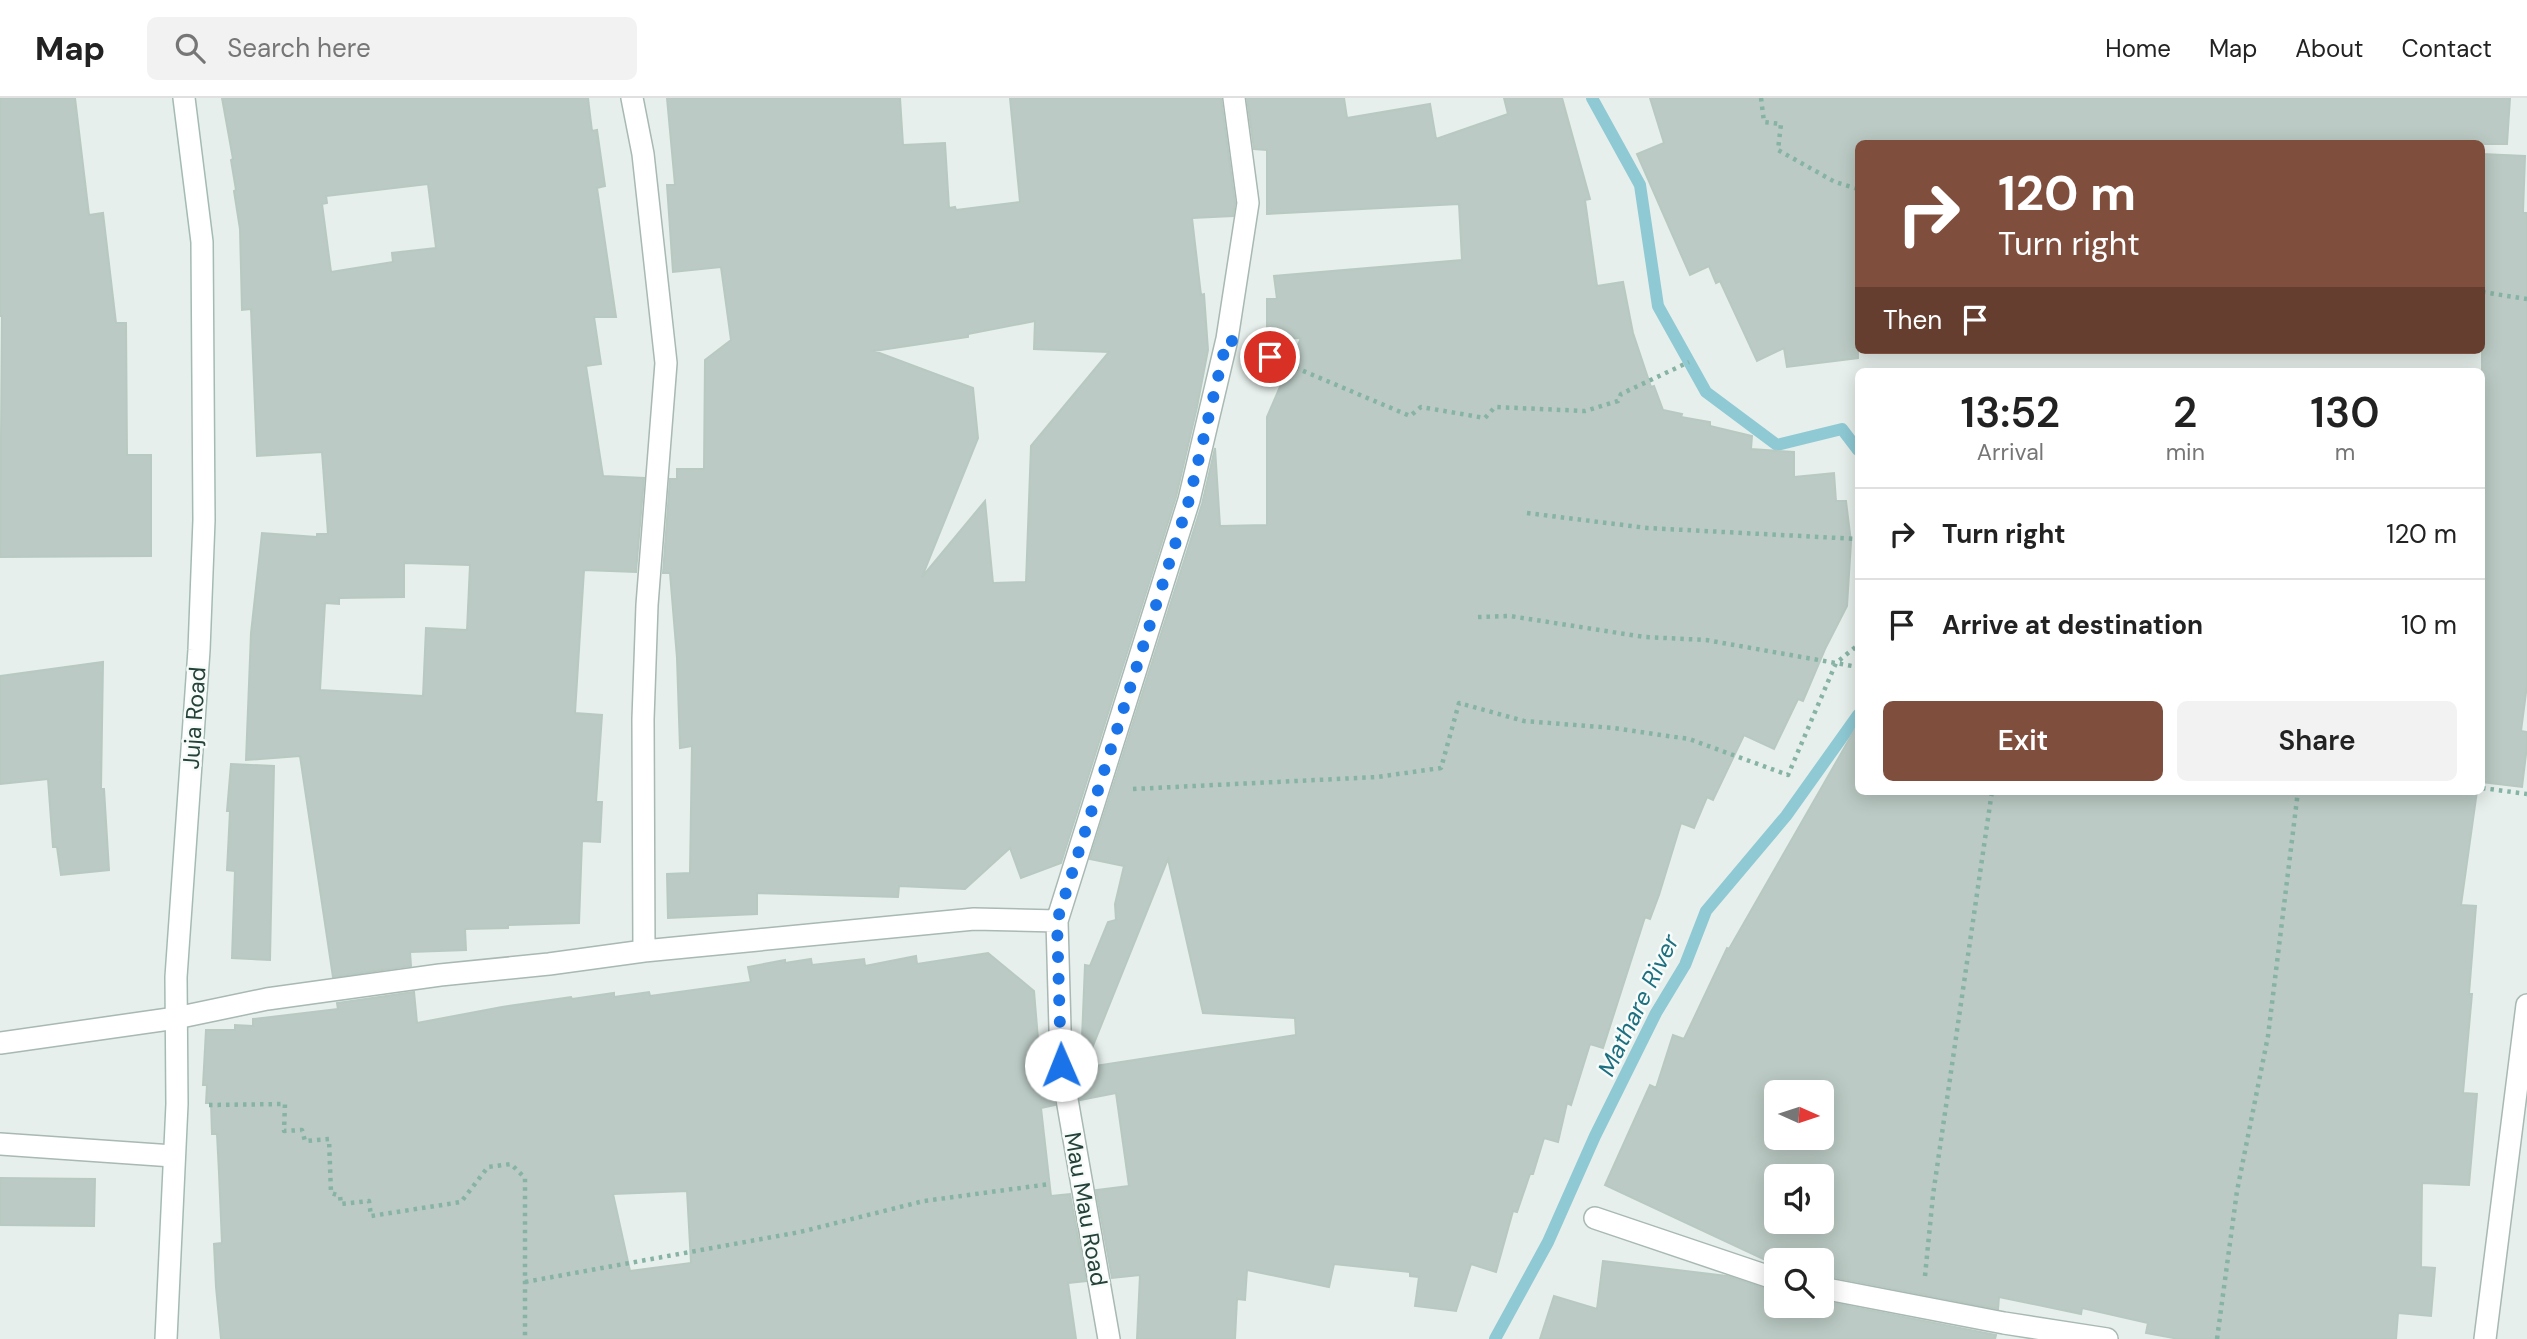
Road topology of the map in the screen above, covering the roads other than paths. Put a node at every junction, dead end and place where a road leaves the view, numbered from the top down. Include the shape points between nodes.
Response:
1 (184, 98) edge
2 (632, 98) edge
3 (1234, 98) edge
4 (1057, 921) junction
5 (645, 951) junction
6 (2527, 1005) edge
7 (176, 1018) junction
8 (0, 1043) edge
9 (0, 1144) edge
10 (173, 1156) junction
11 (1595, 1217) dead end
12 (1764, 1275) edge
13 (1834, 1290) edge
14 (166, 1339) edge
15 (1109, 1339) edge
16 (2107, 1339) edge
17 (2485, 1339) edge

1 - 7 street, Juja Road via 202,242 204,493
2 - 5 street via 643,154 666,363 647,604
3 - 4 street, Mau Mau Road via 1248,203 1227,339 1189,500
4 - 5 street via 974,919
4 - 15 street, Mau Mau Road via 1061,1065
5 - 7 street via 293,995
6 - 17 street
7 - 8 street
7 - 10 street, Juja Road
9 - 10 street
10 - 14 street, Juja Road
11 - 12 street
13 - 16 street

